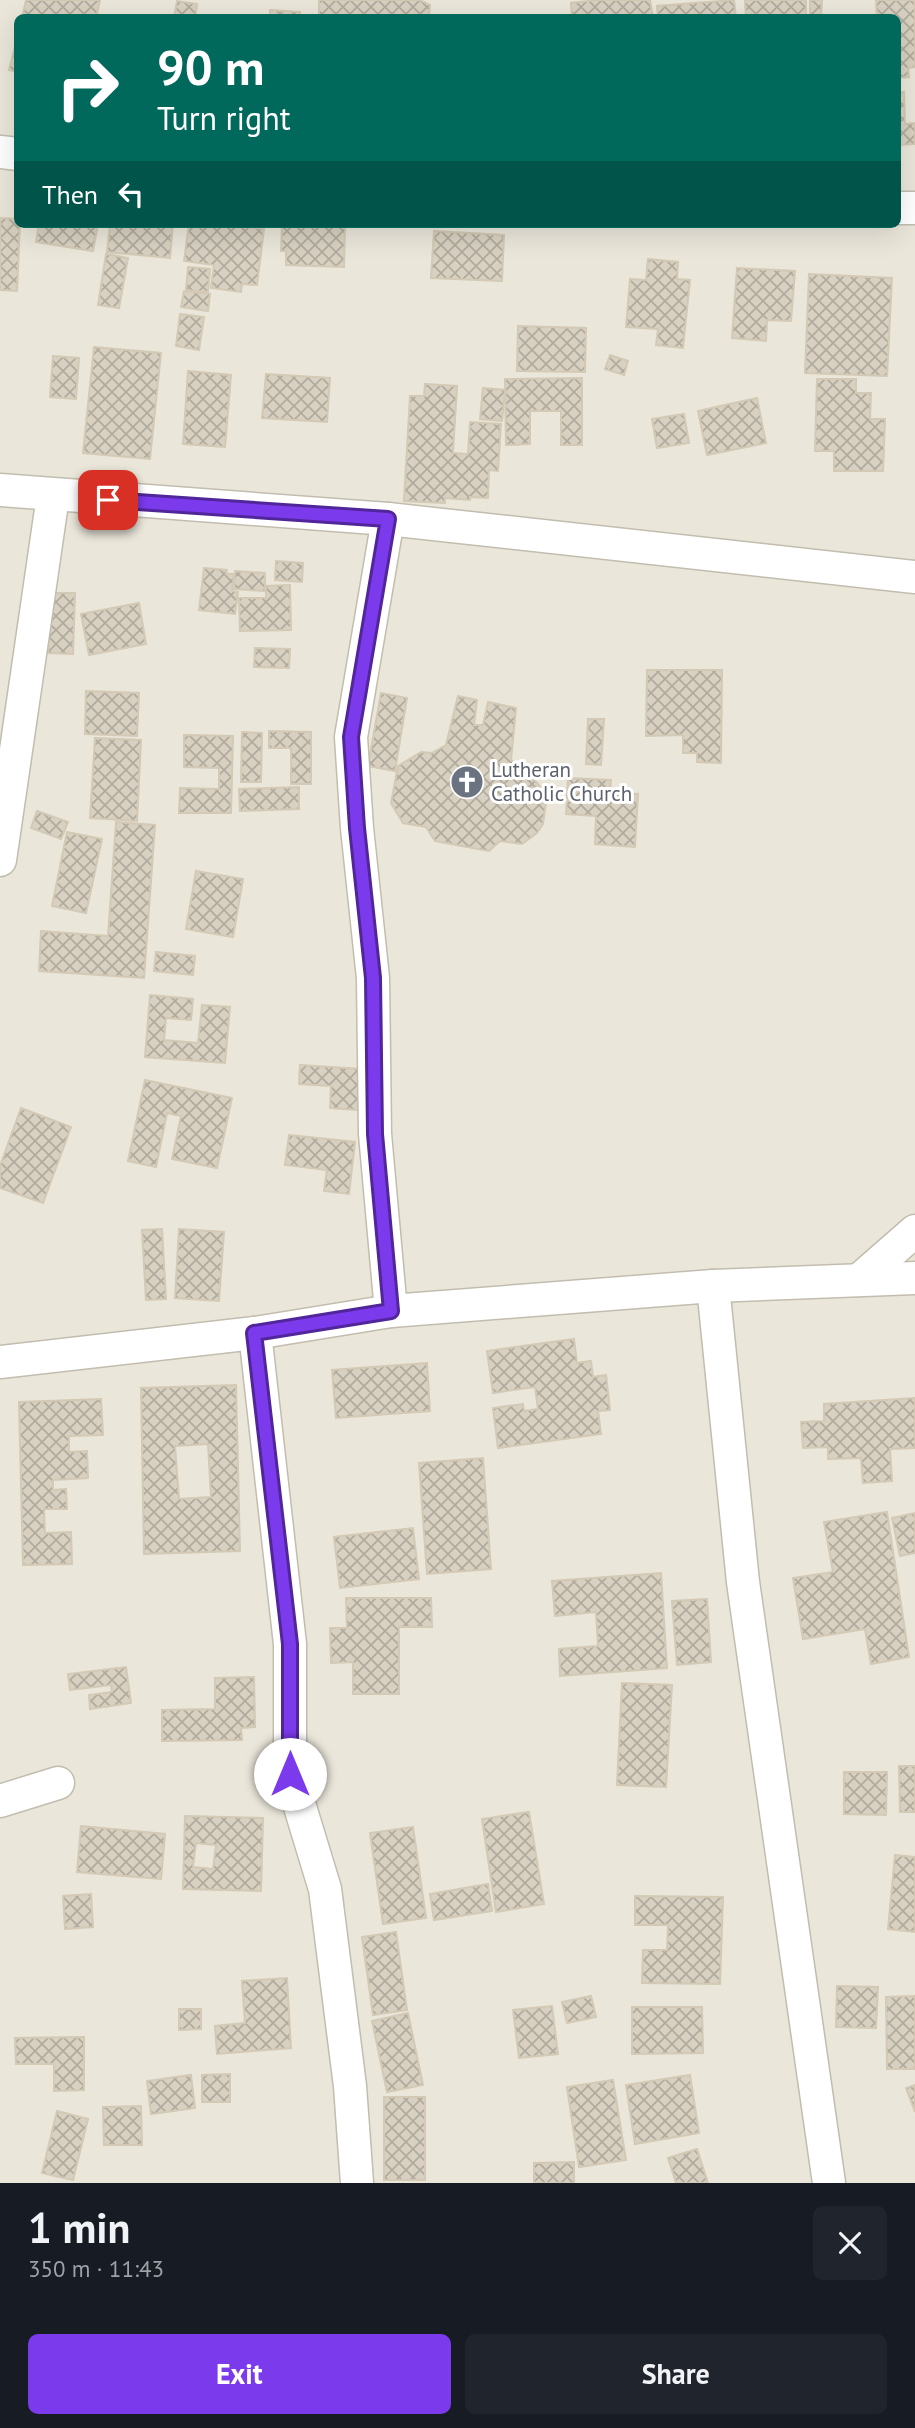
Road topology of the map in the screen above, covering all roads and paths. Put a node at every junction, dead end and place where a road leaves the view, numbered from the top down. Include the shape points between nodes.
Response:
1 (0, 490) edge
2 (53, 496) junction
3 (388, 519) junction
4 (915, 577) edge
5 (0, 860) edge
6 (915, 1231) edge
7 (915, 1278) edge
8 (859, 1280) junction
9 (713, 1286) junction
10 (391, 1311) junction
11 (254, 1333) junction
12 (0, 1362) edge
13 (58, 1783) dead end
14 (0, 1801) edge
15 (357, 2183) edge
16 (829, 2183) edge

1 - 2 street
2 - 3 street
2 - 5 street
3 - 4 street
3 - 10 street via 351,737 373,978 375,1134
6 - 8 street
7 - 8 street
8 - 9 street
9 - 10 street
9 - 16 street via 743,1582
10 - 11 street
11 - 12 street
11 - 15 street via 290,1644 290,1774 325,1889 350,2086
13 - 14 street

